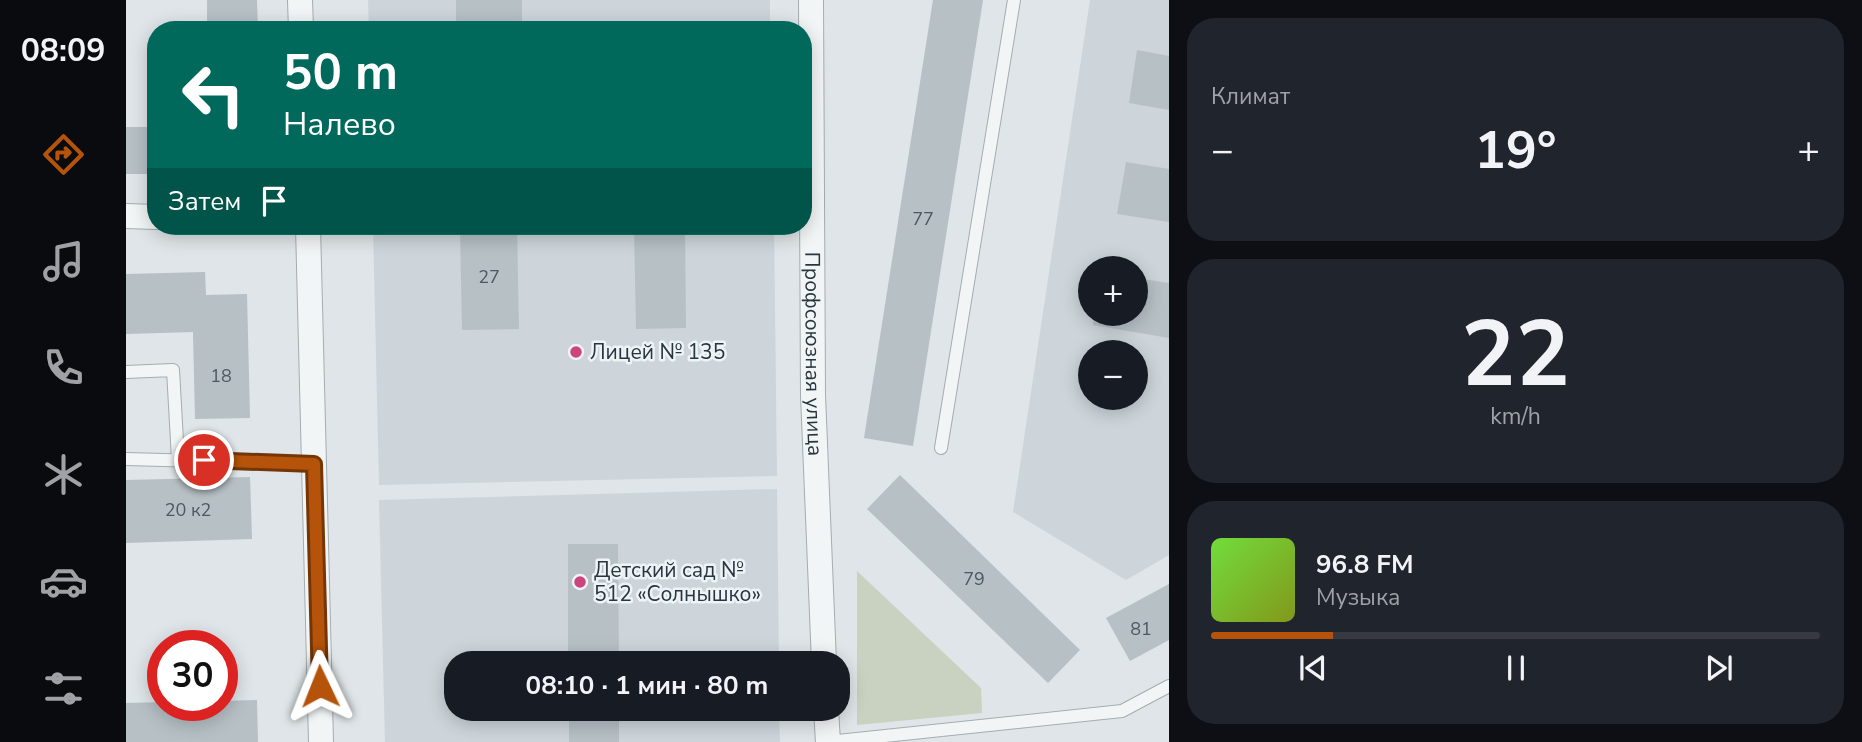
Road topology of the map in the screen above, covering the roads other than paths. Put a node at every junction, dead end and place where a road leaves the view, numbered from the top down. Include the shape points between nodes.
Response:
1 (299, 0) edge
2 (811, 0) edge
3 (1014, 0) edge
4 (300, 21) edge
5 (811, 21) edge
6 (812, 198) edge
7 (126, 216) edge
8 (147, 217) edge
9 (308, 235) edge
10 (126, 372) edge
11 (941, 449) dead end
12 (126, 459) edge
13 (178, 459) junction
14 (314, 464) junction
15 (824, 651) edge
16 (1169, 686) edge
17 (827, 721) edge
18 (321, 742) edge
19 (828, 742) edge

1 - 4 street
2 - 5 street, Профсоюзная улица
3 - 11 lane
6 - 15 street, Профсоюзная улица via 813,395
7 - 8 street
9 - 14 street
10 - 13 lane via 173,370
12 - 13 lane
13 - 14 lane
14 - 18 street
16 - 19 lane via 1122,711
17 - 19 street

